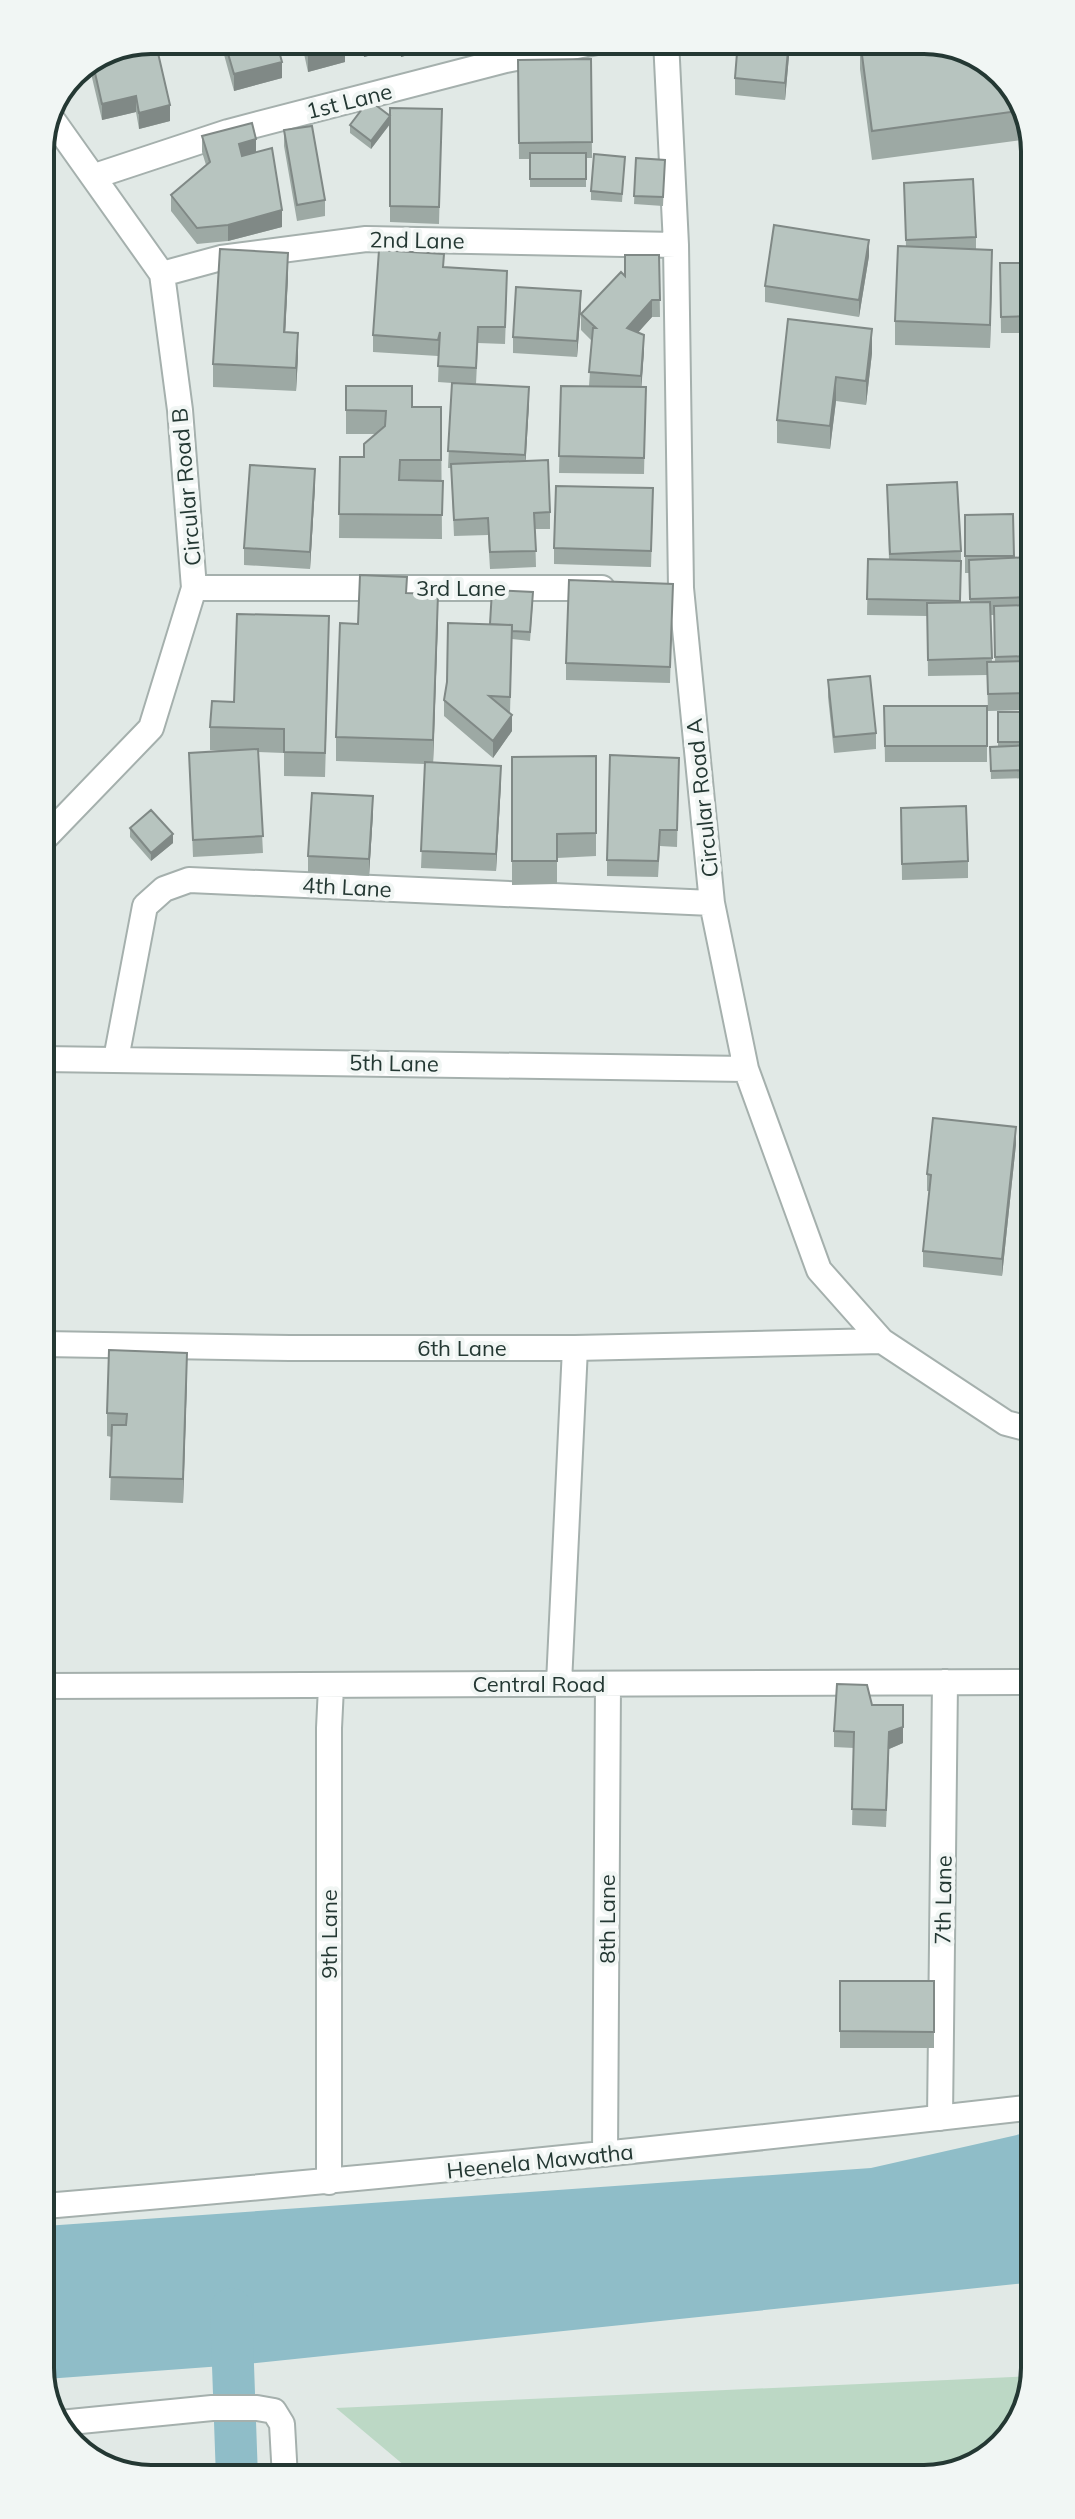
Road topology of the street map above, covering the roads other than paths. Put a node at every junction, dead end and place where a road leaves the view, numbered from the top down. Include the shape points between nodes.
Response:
1 (536, 54) edge
2 (667, 54) edge
3 (57, 126) edge
4 (95, 176) junction
5 (676, 245) junction
6 (162, 274) junction
7 (194, 588) junction
8 (618, 588) edge
9 (54, 829) edge
10 (712, 903) junction
11 (54, 1059) edge
12 (116, 1059) junction
13 (746, 1069) junction
14 (882, 1341) junction
15 (54, 1344) edge
16 (575, 1348) junction
17 (1021, 1427) edge
18 (945, 1682) junction
19 (1021, 1682) edge
20 (559, 1683) junction
21 (608, 1684) junction
22 (54, 1686) edge
23 (331, 1687) junction
24 (1021, 2109) edge
25 (940, 2118) junction
26 (605, 2154) junction
27 (329, 2182) junction
28 (54, 2205) edge
29 (70, 2422) edge
30 (284, 2465) edge

1 - 4 street, 1st Lane via 228,132
2 - 5 street, Circular Road A
3 - 4 street, Circular Road B
4 - 6 street, Circular Road B
5 - 6 street, 2nd Lane via 366,239 221,258
5 - 10 street, Circular Road A via 673,588
6 - 7 street, Circular Road B via 180,410
7 - 8 street, 3rd Lane
7 - 9 street, Circular Road B via 151,728
10 - 12 street, 4th Lane via 189,880 164,889 145,906
10 - 13 street, Circular Road A
11 - 12 street, 5th Lane
12 - 13 street, 5th Lane
13 - 14 street, Circular Road A via 819,1270
14 - 16 street, 6th Lane
14 - 17 street, Circular Road A via 1006,1423
15 - 16 street, 6th Lane
16 - 20 street
18 - 19 street, Central Road
18 - 21 street, Central Road
18 - 25 street, 7th Lane
20 - 21 street, Central Road
20 - 23 street, Central Road
21 - 26 street, 8th Lane
22 - 23 street, Central Road
23 - 27 street, 9th Lane
24 - 25 street, Heenela Mawatha
25 - 26 street, Heenela Mawatha
26 - 27 street, Heenela Mawatha
27 - 28 street, Heenela Mawatha
29 - 30 street via 212,2408 274,2411 282,2424

